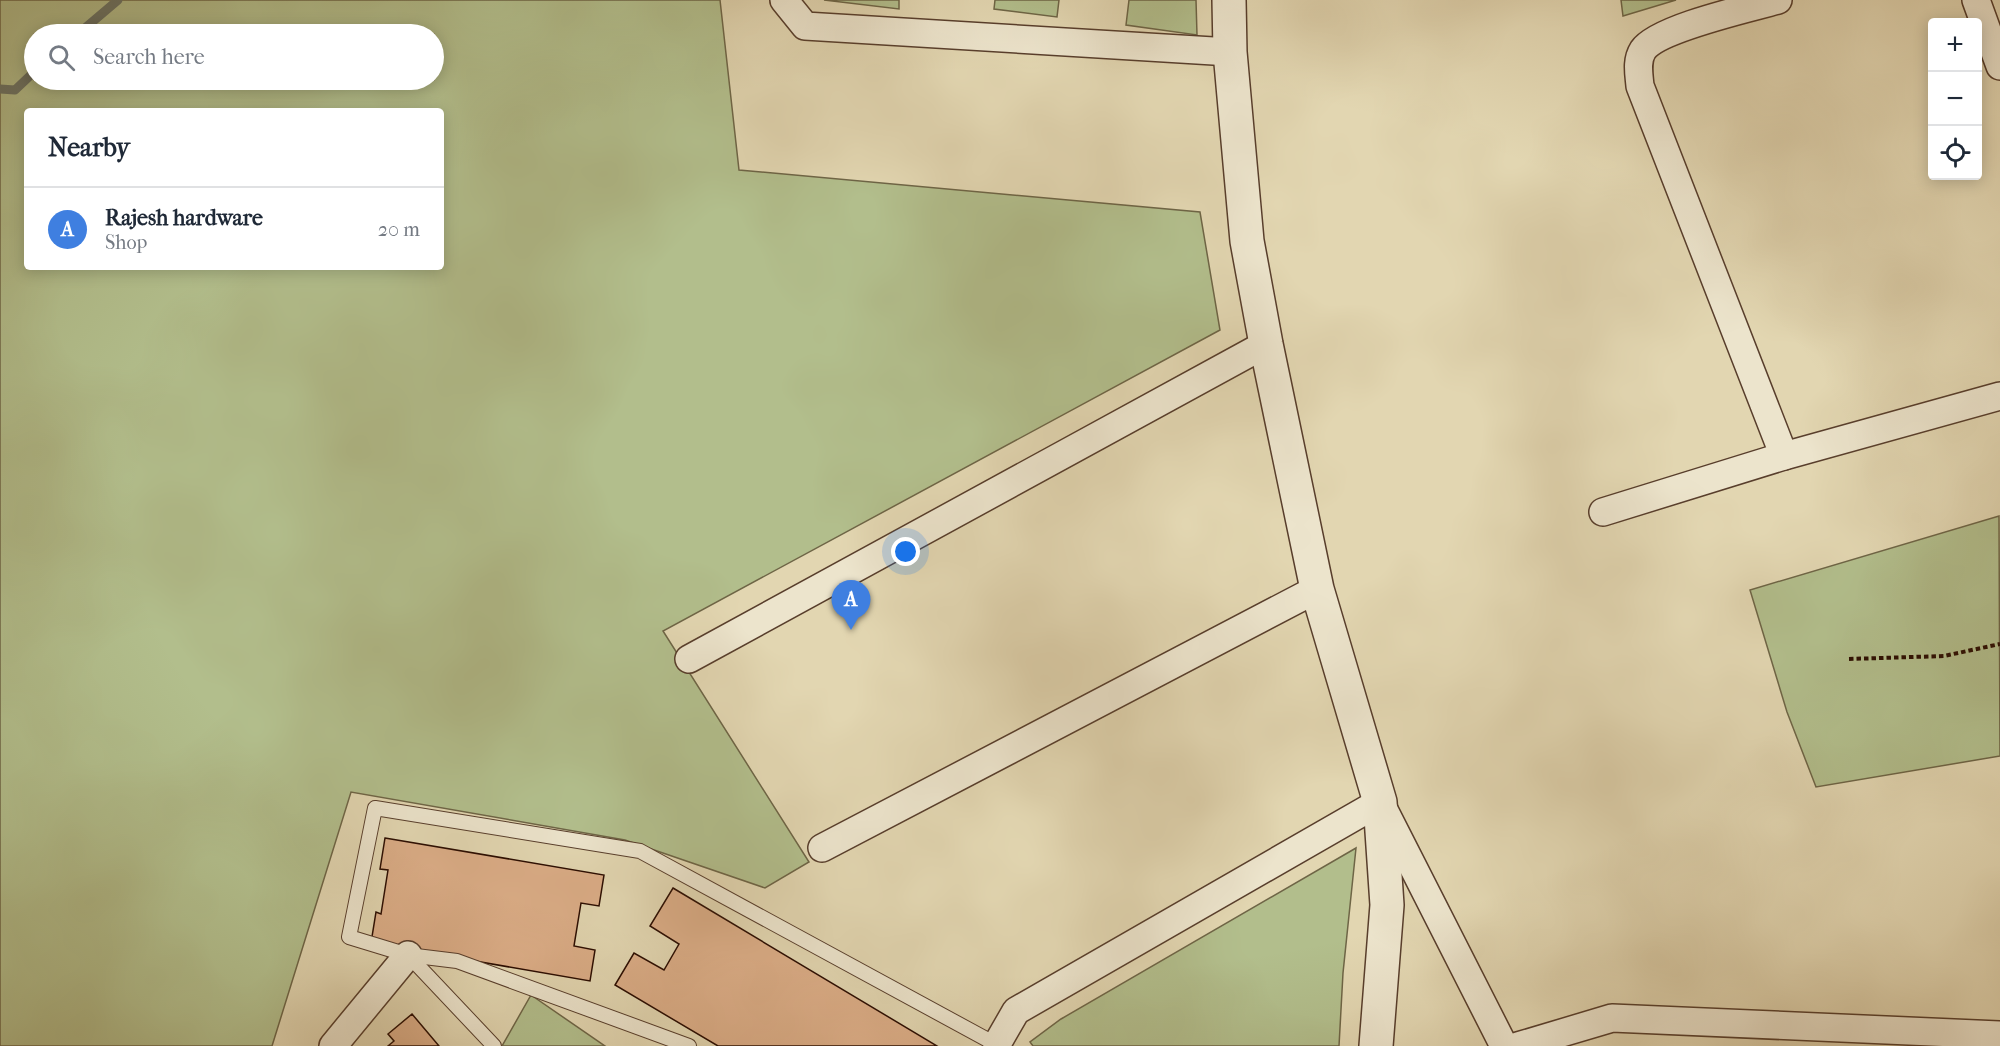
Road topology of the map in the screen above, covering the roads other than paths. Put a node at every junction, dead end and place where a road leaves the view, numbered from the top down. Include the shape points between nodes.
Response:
1 (784, 0) edge
2 (1229, 0) edge
3 (1778, 0) edge
4 (1976, 0) edge
5 (1230, 52) junction
6 (2000, 66) edge
7 (1266, 344) junction
8 (2000, 396) edge
9 (1784, 456) junction
10 (1603, 512) dead end
11 (1317, 589) junction
12 (689, 659) dead end
13 (1380, 802) junction
14 (822, 848) dead end
15 (408, 956) junction
16 (2000, 1035) edge
17 (998, 1045) edge
18 (333, 1046) edge
19 (494, 1046) edge
20 (689, 1046) edge
21 (1376, 1046) edge
22 (1504, 1046) edge
23 (1518, 1046) edge

1 - 5 street via 805,26
2 - 5 street
3 - 9 street via 1669,32 1644,49 1638,64 1640,86
4 - 6 street
5 - 7 street via 1247,241
7 - 11 street
7 - 12 street
8 - 9 street
9 - 10 street
11 - 13 street
11 - 14 street
13 - 17 street via 1016,1011
13 - 21 street via 1387,905
13 - 22 street
15 - 17 lane via 349,937 375,808 640,850
15 - 18 street
15 - 19 lane
15 - 20 lane via 457,961
16 - 23 street via 1612,1018

